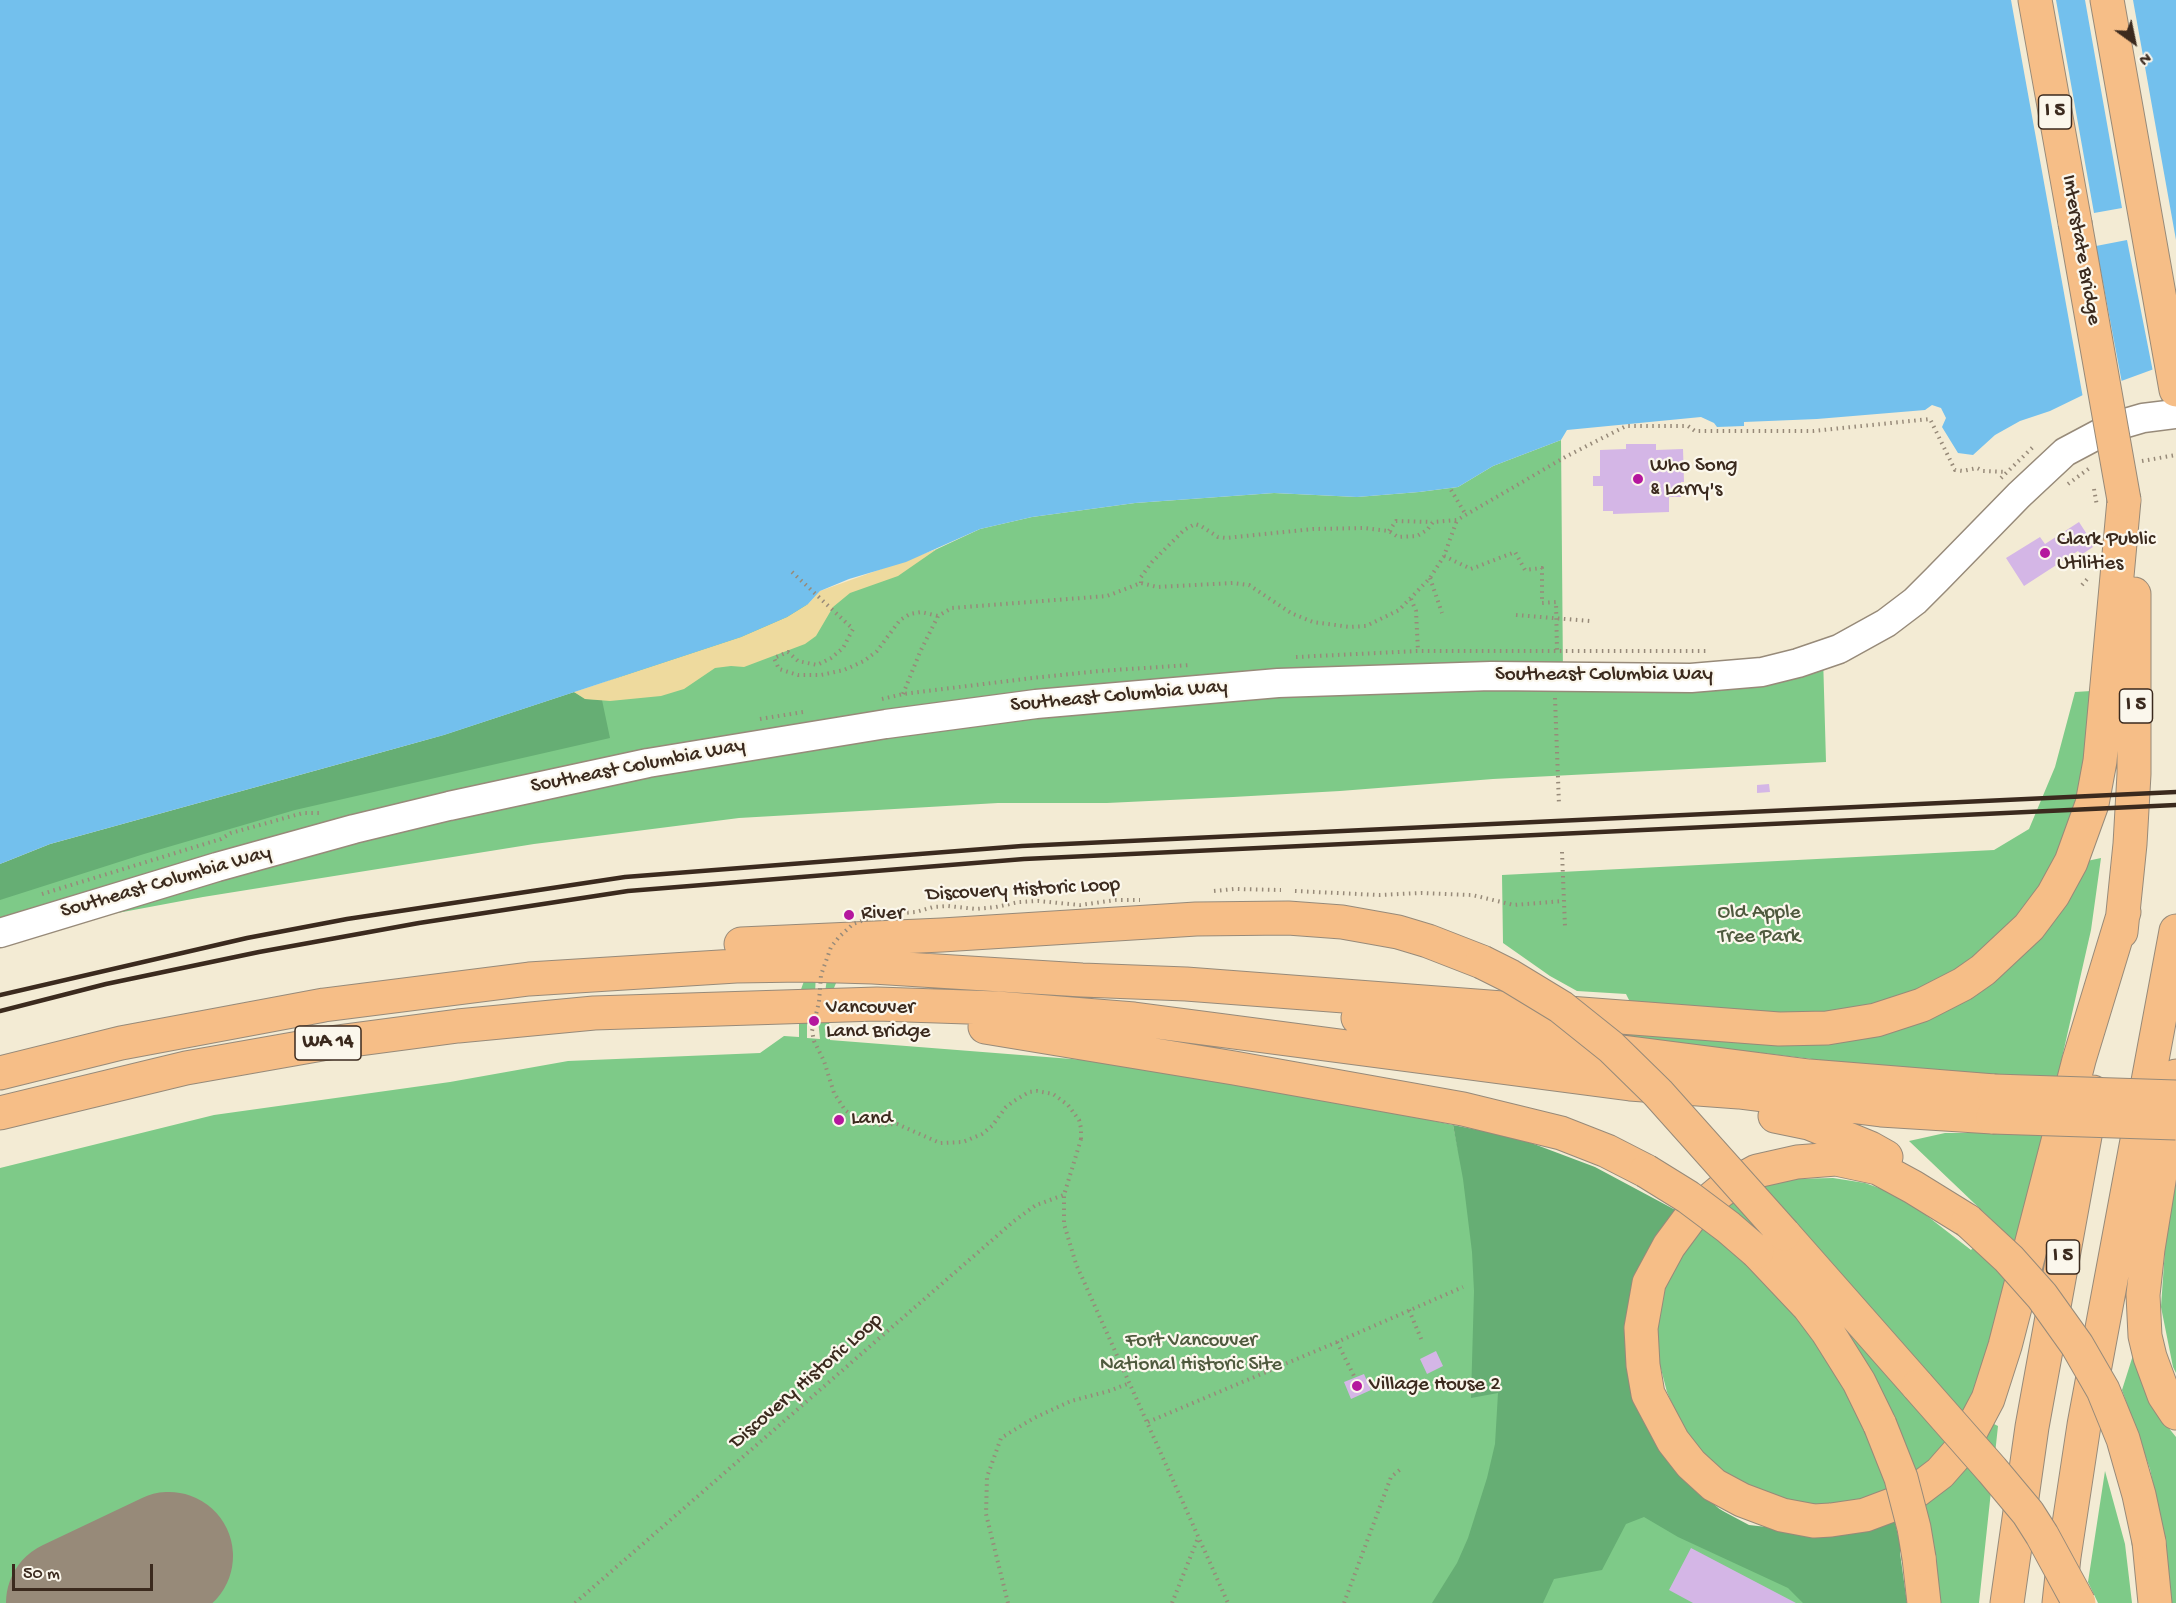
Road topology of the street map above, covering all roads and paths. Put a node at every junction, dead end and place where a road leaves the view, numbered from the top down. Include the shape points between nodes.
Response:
1 (2035, 0) edge
2 (2107, 0) edge
3 (2176, 390) edge
4 (2176, 414) edge
5 (2006, 472) dead end
6 (1451, 489) dead end
7 (2124, 500) junction
8 (1466, 515) junction
9 (1457, 520) junction
10 (1432, 522) junction
11 (1389, 531) junction
12 (1444, 556) junction
13 (792, 572) dead end
14 (1430, 578) junction
15 (1141, 583) junction
16 (1411, 599) junction
17 (1442, 613) dead end
18 (1516, 615) dead end
19 (938, 616) junction
20 (1556, 618) junction
21 (1590, 621) dead end
22 (1418, 651) dead end
23 (1556, 663) junction
24 (903, 694) dead end
25 (1559, 805) dead end
26 (1562, 852) dead end
27 (1353, 894) dead end
28 (1140, 900) dead end
29 (1563, 901) junction
30 (2124, 912) junction
31 (1565, 927) dead end
32 (2176, 931) edge
33 (0, 933) edge
34 (1082, 980) junction
35 (392, 995) junction
36 (813, 1006) junction
37 (0, 1073) edge
38 (2176, 1076) edge
39 (1630, 1084) junction
40 (2176, 1097) edge
41 (1994, 1104) junction
42 (0, 1113) edge
43 (2176, 1123) edge
44 (1064, 1195) junction
45 (1968, 1221) junction
46 (1770, 1243) junction
47 (1463, 1287) dead end
48 (1409, 1310) junction
49 (1422, 1341) dead end
50 (1337, 1342) junction
51 (1354, 1376) dead end
52 (1130, 1383) junction
53 (2176, 1413) edge
54 (1148, 1422) junction
55 (1402, 1468) dead end
56 (1199, 1537) junction
57 (575, 1603) edge
58 (1008, 1603) edge
59 (1172, 1603) edge
60 (1228, 1603) edge
61 (1344, 1603) edge
62 (1924, 1603) edge
63 (2007, 1603) edge
64 (2059, 1603) edge
65 (2079, 1603) edge
66 (2155, 1603) edge

1 - 7 highway, Interstate Bridge / I 5, bridge
2 - 3 highway
4 - 23 street, Southeast Columbia Way via 2112,427 2065,452 1915,601 1886,623 1839,649 1771,670 1691,678
5 - 8 path via 1955,470 1930,419 1813,430 1695,431 1688,426 1626,426
6 - 8 path
7 - 30 highway, I 5 via 2135,602 2136,706
7 - 34 highway via 2101,749 2092,804 2079,843 2053,895 2016,941 1963,984 1922,1005 1851,1025 1779,1029 1197,985
8 - 9 path
9 - 10 path
9 - 12 path
10 - 11 path via 1396,521
10 - 11 path via 1418,536 1398,537
11 - 15 path via 1313,530 1226,538 1195,524 1152,562
12 - 14 path
12 - 20 path via 1471,569 1515,552 1525,570 1542,568 1542,603 1556,602
13 - 19 path via 853,629 843,648 818,665 798,661 788,652 774,658 779,669 798,675 821,675 864,661 877,651 900,620 921,612
14 - 16 path
14 - 17 path
15 - 16 path via 1157,587 1249,585 1291,613 1313,622 1350,627 1366,626 1384,618
15 - 19 path via 1107,596 952,608
16 - 22 path via 1416,611
18 - 20 path
19 - 24 path
20 - 21 path
20 - 23 path
23 - 25 path
23 - 33 street, Southeast Columbia Way via 1429,677 1134,694 789,739 512,791 354,829
26 - 29 path
27 - 29 path via 1472,895 1514,905
28 - 44 path, Discovery Historic Loop, bridge via 1080,905 1019,902 976,909 948,906 879,915 853,924 839,937 820,975 812,1031 834,1093 845,1110 873,1124 897,1124 940,1143 963,1142 982,1134 1006,1107 1029,1092 1053,1094 1068,1105 1082,1128
29 - 31 path
30 - 45 highway via 2076,1071 2005,1346 1988,1399 1962,1448 1940,1473 1897,1503 1865,1515 1831,1520 1782,1515 1742,1500 1714,1485 1691,1464 1673,1441 1648,1394 1641,1328 1649,1283 1692,1215 1722,1190 1757,1171 1836,1159 1878,1168
30 - 63 highway, I 5 via 2032,1427
32 - 64 highway via 2084,1425
34 - 35 highway via 873,967 736,966 575,975
34 - 41 highway
35 - 37 highway, WA 14 via 189,1029
35 - 46 highway, bridge via 460,971 528,959 723,945 1228,918 1315,919 1369,926 1428,941 1482,962 1561,1007 1611,1047 1658,1093
36 - 39 highway via 931,1004 1111,1017
36 - 42 highway, WA 14 via 594,1013 412,1031 186,1068
36 - 46 highway, bridge via 1003,1029 1463,1108 1561,1133 1607,1151
38 - 53 highway via 2148,1249 2143,1305 2150,1357 2164,1395
39 - 41 highway via 1739,1092 1881,1110
39 - 45 highway via 1809,1123 1870,1148 1905,1168
40 - 41 highway, bridge
41 - 43 highway, bridge
44 - 52 path, Discovery Historic Loop via 1064,1224 1076,1264
44 - 57 path, Discovery Historic Loop via 1036,1204 1014,1221
45 - 66 highway, bridge via 2042,1296 2103,1390 2123,1439 2139,1495 2149,1542
46 - 62 highway, bridge via 1859,1382 1880,1425 1906,1495
46 - 65 highway, bridge via 1918,1386 2028,1513
47 - 48 path
48 - 49 path
48 - 50 path
50 - 51 path
50 - 54 path
52 - 54 path, Discovery Historic Loop
52 - 58 path via 1071,1401 1001,1438 987,1477 986,1514
54 - 56 path, Discovery Historic Loop
55 - 61 path via 1391,1476
56 - 59 path
56 - 60 path, Discovery Historic Loop

